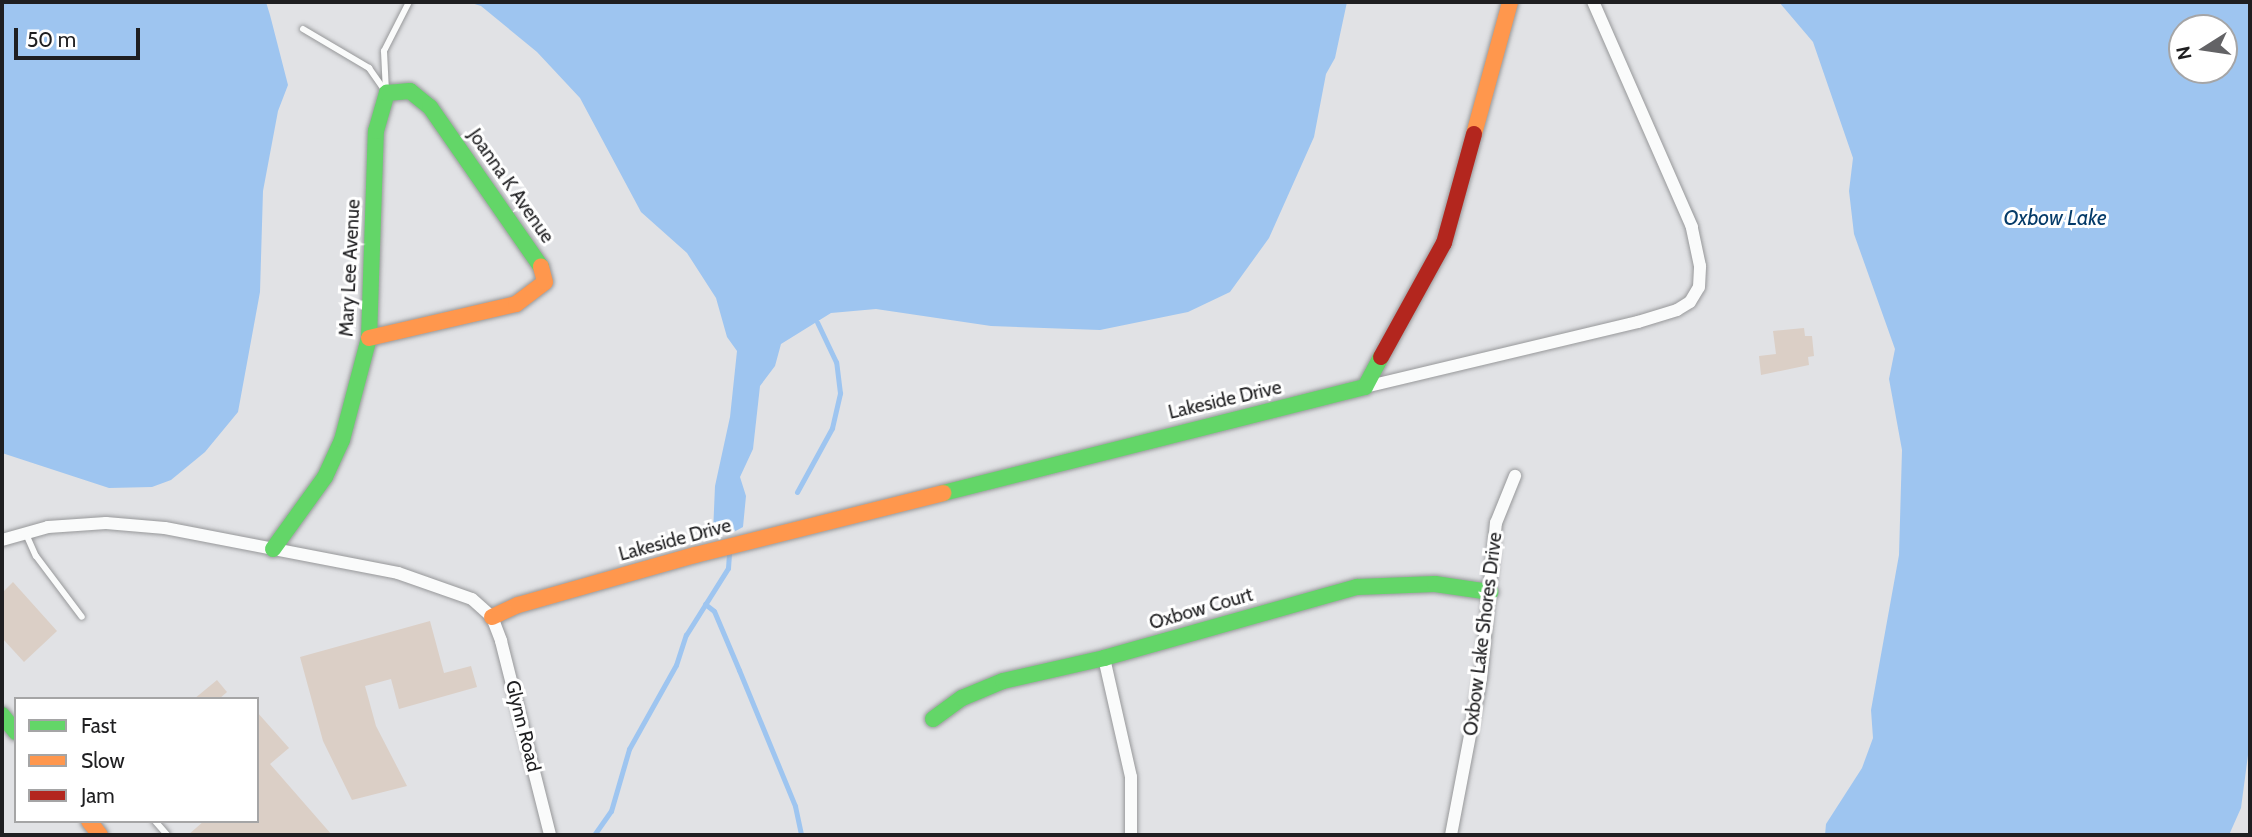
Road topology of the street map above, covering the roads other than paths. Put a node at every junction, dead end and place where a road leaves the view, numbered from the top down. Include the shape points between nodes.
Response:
1 (409, 2) edge
2 (1510, 2) edge
3 (1593, 2) edge
4 (303, 29) dead end
5 (387, 93) junction
6 (369, 338) junction
7 (1365, 387) junction
8 (1515, 476) dead end
9 (25, 532) junction
10 (2, 540) edge
11 (273, 549) junction
12 (1490, 592) junction
13 (82, 617) dead end
14 (492, 617) junction
15 (1104, 658) junction
16 (2, 715) edge
17 (933, 719) dead end
18 (14, 730) edge
19 (550, 835) edge
20 (1131, 835) edge
21 (1451, 835) edge

1 - 5 lane via 384,51
2 - 7 main road via 1444,243
3 - 7 street, Lakeside Drive via 1692,227 1699,287 1690,302 1677,310 1638,322
4 - 5 lane via 369,68
5 - 6 main road, Mary Lee Avenue via 376,131
5 - 6 main road, Joanna K Avenue via 410,91 422,97 541,265 545,282 516,304
6 - 11 main road, Mary Lee Avenue via 342,440 324,477
7 - 14 main road, Lakeside Drive via 695,555 518,605
8 - 12 street, Oxbow Lake Shores Drive via 1496,523
9 - 10 street
9 - 11 street via 106,523 165,528
9 - 13 lane via 36,556
11 - 14 street via 447,588 472,599
12 - 15 main road, Oxbow Court via 1435,584 1357,587
12 - 21 street, Oxbow Lake Shores Drive via 1481,678
14 - 19 street, Glynn Road via 509,667
15 - 17 main road, Oxbow Court via 1003,681 962,698
15 - 20 street via 1131,777
16 - 18 main road

